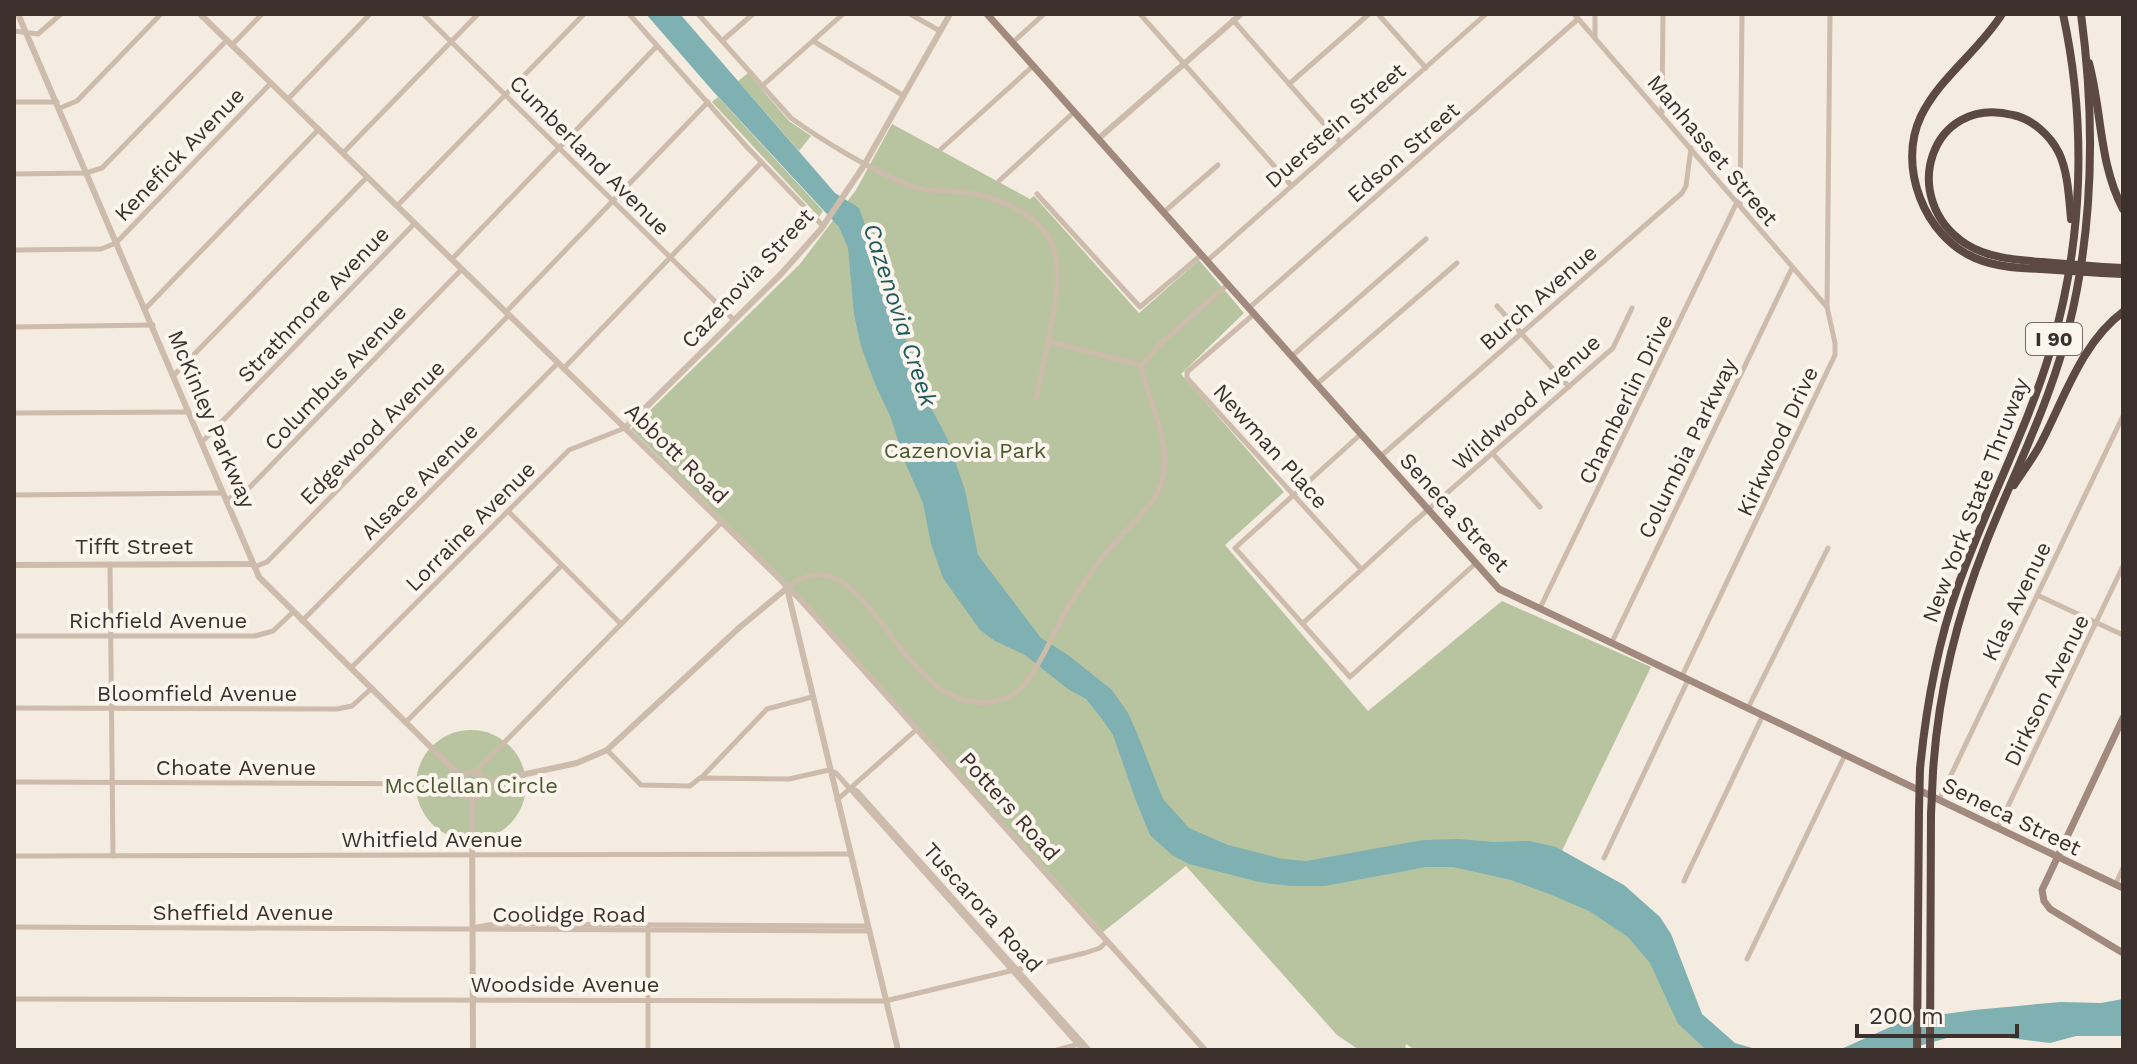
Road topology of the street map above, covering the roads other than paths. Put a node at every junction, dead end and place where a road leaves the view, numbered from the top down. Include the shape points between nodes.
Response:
1 (18, 14) edge
2 (61, 14) edge
3 (161, 14) edge
4 (200, 14) edge
5 (262, 14) edge
6 (370, 14) edge
7 (423, 14) edge
8 (478, 14) edge
9 (584, 14) edge
10 (629, 14) edge
11 (698, 14) edge
12 (753, 14) edge
13 (843, 14) edge
14 (910, 14) edge
15 (950, 14) edge
16 (987, 14) edge
17 (1044, 14) edge
18 (1140, 14) edge
19 (1241, 14) edge
20 (1369, 14) edge
21 (1378, 14) edge
22 (1486, 14) edge
23 (1595, 14) edge
24 (1663, 14) edge
25 (1742, 14) edge
26 (1830, 14) edge
27 (2002, 14) edge
28 (2063, 14) edge
29 (2081, 14) edge
30 (1478, 16) edge
31 (1576, 16) edge
32 (1233, 20) junction
33 (14, 31) edge
34 (940, 31) junction
35 (26, 33) junction
36 (1595, 38) junction
37 (451, 41) junction
38 (722, 41) junction
39 (813, 41) junction
40 (230, 42) junction
41 (1012, 43) junction
42 (657, 46) junction
43 (2086, 51) junction
44 (1184, 64) junction
45 (1033, 66) junction
46 (1426, 68) junction
47 (271, 83) junction
48 (1289, 84) junction
49 (762, 86) junction
50 (506, 94) junction
51 (904, 96) junction
52 (288, 99) junction
53 (14, 102) edge
54 (708, 102) junction
55 (58, 105) junction
56 (1074, 112) junction
57 (1662, 114) junction
58 (319, 129) junction
59 (1098, 139) junction
60 (1340, 142) junction
61 (559, 148) junction
62 (1691, 148) junction
63 (941, 149) dead end
64 (343, 153) junction
65 (761, 163) junction
66 (866, 163) junction
67 (1218, 165) dead end
68 (86, 173) junction
69 (14, 174) edge
70 (367, 177) junction
71 (999, 181) dead end
72 (1291, 185) junction
73 (1037, 194) dead end
74 (613, 201) junction
75 (1738, 204) junction
76 (397, 206) junction
77 (2123, 209) edge
78 (1163, 213) junction
79 (415, 223) junction
80 (826, 223) junction
81 (2073, 237) junction
82 (1426, 239) dead end
83 (116, 243) junction
84 (14, 250) edge
85 (671, 257) junction
86 (1204, 258) junction
87 (452, 259) junction
88 (1457, 263) dead end
89 (2042, 265) junction
90 (1792, 268) junction
91 (2123, 268) edge
92 (462, 269) junction
93 (2103, 270) junction
94 (2123, 274) edge
95 (1227, 285) junction
96 (1497, 306) dead end
97 (1827, 307) junction
98 (1632, 308) dead end
99 (145, 309) junction
100 (1251, 312) junction
101 (2123, 312) edge
102 (508, 314) junction
103 (734, 320) junction
104 (153, 325) junction
105 (14, 327) edge
106 (1520, 334) junction
107 (1047, 341) junction
108 (1291, 357) junction
109 (561, 365) junction
110 (1141, 365) junction
111 (174, 375) junction
112 (1316, 384) junction
113 (1569, 387) junction
114 (1036, 398) dead end
115 (189, 412) junction
116 (14, 413) edge
117 (2123, 416) edge
118 (625, 428) junction
119 (1361, 434) junction
120 (202, 442) junction
121 (1493, 454) junction
122 (1381, 456) junction
123 (1294, 493) junction
124 (14, 495) edge
125 (224, 496) junction
126 (2003, 502) junction
127 (1540, 507) dead end
128 (1428, 510) junction
129 (508, 511) junction
130 (722, 522) junction
131 (1828, 548) dead end
132 (110, 563) junction
133 (1476, 563) junction
134 (14, 565) edge
135 (254, 565) junction
136 (561, 566) junction
137 (2123, 566) edge
138 (1361, 569) junction
139 (787, 588) junction
140 (2037, 595) junction
141 (1540, 608) junction
142 (293, 612) junction
143 (302, 621) junction
144 (2096, 622) junction
145 (1303, 623) junction
146 (621, 624) junction
147 (2123, 635) edge
148 (14, 636) edge
149 (112, 636) junction
150 (1612, 642) junction
151 (351, 668) junction
152 (1685, 678) junction
153 (372, 688) junction
154 (812, 697) junction
155 (14, 708) edge
156 (112, 708) junction
157 (1748, 708) junction
158 (1763, 715) junction
159 (2123, 718) edge
160 (407, 721) junction
161 (917, 729) junction
162 (607, 750) junction
163 (1845, 755) junction
164 (829, 770) junction
165 (475, 772) junction
166 (700, 778) junction
167 (460, 780) junction
168 (14, 782) edge
169 (113, 782) junction
170 (484, 783) junction
171 (851, 788) junction
172 (472, 798) junction
173 (837, 800) junction
174 (1939, 800) junction
175 (1997, 828) junction
176 (850, 854) junction
177 (472, 855) junction
178 (14, 856) edge
179 (113, 856) junction
180 (2056, 857) junction
181 (1604, 858) dead end
182 (2123, 868) edge
183 (1684, 881) dead end
184 (2119, 886) edge
185 (14, 927) edge
186 (473, 928) junction
187 (648, 928) junction
188 (868, 928) junction
189 (1107, 941) junction
190 (2123, 953) edge
191 (1747, 959) dead end
192 (1014, 970) junction
193 (14, 999) edge
194 (473, 999) junction
195 (648, 1000) junction
196 (885, 1001) junction
197 (1082, 1046) edge
198 (473, 1050) edge
199 (648, 1050) edge
200 (898, 1050) edge
201 (1057, 1050) edge
202 (1089, 1050) edge
203 (1205, 1050) edge
204 (1917, 1050) edge
205 (1930, 1050) edge

1 - 35 street, McKinley Parkway
2 - 35 street via 44,31
3 - 55 street via 77,101
4 - 40 street, Abbott Road
5 - 40 street
6 - 52 street
7 - 37 street, Cumberland Avenue
8 - 37 street
9 - 50 street
10 - 42 street
11 - 38 street
12 - 38 street
13 - 39 street
14 - 34 street
15 - 34 street, Cazenovia Street
16 - 41 main road, Seneca Street
17 - 41 street
18 - 44 street
19 - 32 street
20 - 48 street
21 - 46 street
22 - 30 street, Duerstein Street
23 - 36 street
24 - 57 street
25 - 75 street, Chamberlin Drive
26 - 97 street, Kirkwood Drive
27 - 89 highway via 1920,118 1913,152 1915,183 1926,212 1959,249 1988,263
28 - 81 highway, New York State Thruway / I 90 via 2078,126
29 - 43 highway, New York State Thruway / I 90
30 - 46 street, Duerstein Street
31 - 36 street, Manhasset Street
31 - 100 street, Edson Street
32 - 44 street
32 - 48 street
33 - 35 street
34 - 51 street, Cazenovia Street
35 - 55 street, McKinley Parkway
36 - 57 street, Manhasset Street
37 - 50 street, Cumberland Avenue
37 - 64 street
38 - 49 street
39 - 49 street
39 - 51 street
40 - 47 street, Abbott Road
40 - 68 street via 107,164
41 - 45 main road, Seneca Street
42 - 54 street
42 - 61 street
43 - 77 highway via 2109,179
43 - 126 highway, New York State Thruway / I 90 via 2090,165 2071,323
44 - 59 street
44 - 72 street
45 - 56 main road, Seneca Street
45 - 63 street
46 - 60 street, Duerstein Street
47 - 52 street, Abbott Road
47 - 83 street, Kenefick Avenue
48 - 60 street
49 - 66 street via 791,118
50 - 61 street, Cumberland Avenue
50 - 76 street
51 - 66 street, Cazenovia Street
52 - 58 street, Abbott Road
53 - 55 street
54 - 65 street
54 - 74 street, Edgewood Avenue
55 - 68 street, McKinley Parkway
56 - 59 main road, Seneca Street
56 - 71 street
57 - 62 street, Manhasset Street
58 - 64 street, Abbott Road
58 - 99 street
59 - 78 main road, Seneca Street
60 - 72 street, Duerstein Street
61 - 74 street, Cumberland Avenue
61 - 87 street
62 - 75 street, Manhasset Street
62 - 106 street, Burch Avenue via 1682,193
64 - 70 street, Abbott Road
65 - 80 street
65 - 85 street, Alsace Avenue
66 - 80 street, Cazenovia Street
66 - 107 street via 918,188 994,199 1035,222 1048,236 1056,259
67 - 78 street
68 - 69 street
68 - 83 street, McKinley Parkway
70 - 76 street, Abbott Road
70 - 111 street
72 - 86 street, Duerstein Street
73 - 86 street, Duerstein Street via 1140,307
74 - 85 street, Cumberland Avenue
74 - 102 street, Edgewood Avenue
75 - 90 street, Manhasset Street
75 - 141 street, Chamberlin Drive
76 - 79 street, Abbott Road
78 - 86 main road, Seneca Street
79 - 87 street, Abbott Road
79 - 120 street, Strathmore Avenue
80 - 103 street, Cazenovia Street
81 - 89 highway via 2064,167 2051,140 2035,124 1988,113 1948,131 1937,144 1927,178 1936,213 1948,229 1981,252
81 - 204 highway, New York State Thruway / I 90, bridge via 2051,350 1958,585 1924,726
82 - 108 street
83 - 84 street, Kenefick Avenue via 101,249
83 - 99 street, McKinley Parkway
85 - 103 street, Cumberland Avenue
85 - 109 street, Alsace Avenue
86 - 95 main road, Seneca Street
87 - 92 street, Abbott Road
88 - 112 street
89 - 93 highway, bridge
90 - 97 street, Manhasset Street
90 - 150 street, Columbia Parkway
91 - 93 highway
92 - 102 street, Abbott Road
92 - 125 street, Columbus Avenue via 257,481 244,493
93 - 94 highway
95 - 100 main road, Seneca Street
95 - 110 street
96 - 106 street
97 - 152 street, Kirkwood Drive via 1833,361
98 - 113 street, Wildwood Avenue via 1613,348
99 - 104 street, McKinley Parkway
100 - 108 main road, Seneca Street
100 - 123 street, Newman Place via 1187,372 1187,378
101 - 126 highway via 2092,345 2040,446
102 - 109 street, Abbott Road
102 - 135 street, Edgewood Avenue via 267,562
103 - 118 street, Cazenovia Street
104 - 105 street
104 - 111 street, McKinley Parkway
106 - 113 street
106 - 122 street, Burch Avenue
107 - 110 street
107 - 114 street
108 - 112 main road, Seneca Street
109 - 118 street, Abbott Road
109 - 143 street, Alsace Avenue
110 - 139 street via 1166,448 1165,474 1153,501 1097,565 1024,684 1008,697 969,700 935,686 852,588 812,574
111 - 115 street, McKinley Parkway
112 - 119 main road, Seneca Street
113 - 121 street, Wildwood Avenue
115 - 116 street
115 - 120 street, McKinley Parkway
117 - 140 street, Klas Avenue
118 - 129 street, Lorraine Avenue via 569,450
118 - 130 street, Abbott Road
119 - 122 main road, Seneca Street
119 - 123 street
120 - 125 street, McKinley Parkway
121 - 127 street
121 - 128 street, Wildwood Avenue
122 - 128 main road, Seneca Street
123 - 138 street, Newman Place
123 - 145 street via 1235,548
124 - 125 street
125 - 135 street, McKinley Parkway
126 - 205 highway, New York State Thruway / I 90, bridge via 1966,601 1935,730
128 - 133 main road, Seneca Street
128 - 138 street, Wildwood Avenue
129 - 136 street
129 - 151 street, Lorraine Avenue
130 - 139 street, Abbott Road
130 - 146 street
131 - 157 street
132 - 134 street, Tifft Street
132 - 135 street, Tifft Street
132 - 149 street
133 - 141 main road, Seneca Street via 1499,589
133 - 145 street via 1350,677
135 - 142 street, McKinley Parkway via 262,582
136 - 146 street
136 - 160 street
137 - 144 street, Dirkson Avenue
138 - 145 street, Wildwood Avenue
139 - 154 street
139 - 161 street, Potters Road
139 - 162 street
140 - 144 street
140 - 174 street, Klas Avenue
141 - 150 main road, Seneca Street
142 - 143 street, McKinley Parkway
142 - 149 street, Richfield Avenue via 265,635
143 - 151 street, McKinley Parkway
144 - 147 street
144 - 175 street, Dirkson Avenue
146 - 165 street
148 - 149 street, Richfield Avenue
149 - 156 street
150 - 152 main road, Seneca Street
151 - 153 street, McKinley Parkway
152 - 157 main road, Seneca Street
152 - 181 street, Kirkwood Drive
153 - 156 street, Bloomfield Avenue via 359,702 342,709
153 - 160 street, McKinley Parkway
154 - 164 street
154 - 166 street via 767,709
155 - 156 street, Bloomfield Avenue
156 - 169 street
157 - 158 main road, Seneca Street
158 - 163 main road, Seneca Street
158 - 183 street
159 - 180 main road
160 - 167 street, McKinley Parkway
161 - 171 street
161 - 189 street, Potters Road
162 - 166 street via 641,785 690,786
162 - 170 street via 577,763
163 - 174 main road, Seneca Street
163 - 191 street
164 - 166 street via 789,779
164 - 171 street, Tuscarora Road
164 - 173 street
165 - 167 street
165 - 170 street
167 - 169 street, Choate Avenue
167 - 172 street via 463,795
168 - 169 street, Choate Avenue
169 - 179 street
170 - 172 street via 482,793
171 - 173 street
171 - 192 street, Tuscarora Road
172 - 177 street
173 - 176 street
174 - 175 main road, Seneca Street
175 - 180 main road, Seneca Street
176 - 177 street, Whitfield Avenue
176 - 188 street
177 - 179 street, Whitfield Avenue
177 - 186 street
178 - 179 street, Whitfield Avenue
180 - 184 main road, Seneca Street
180 - 190 main road via 2042,890 2047,906
182 - 184 street
185 - 186 street, Sheffield Avenue
186 - 187 street, Coolidge Road
186 - 194 street
187 - 188 street, Coolidge Road
187 - 195 street
188 - 196 street
189 - 192 street, Woodside Avenue via 1085,953
189 - 203 street, Potters Road
192 - 196 street, Woodside Avenue
192 - 197 street, Tuscarora Road
193 - 194 street, Woodside Avenue
194 - 195 street, Woodside Avenue
194 - 198 street
195 - 196 street, Woodside Avenue
195 - 199 street
196 - 200 street
197 - 201 street
197 - 202 street, Tuscarora Road

